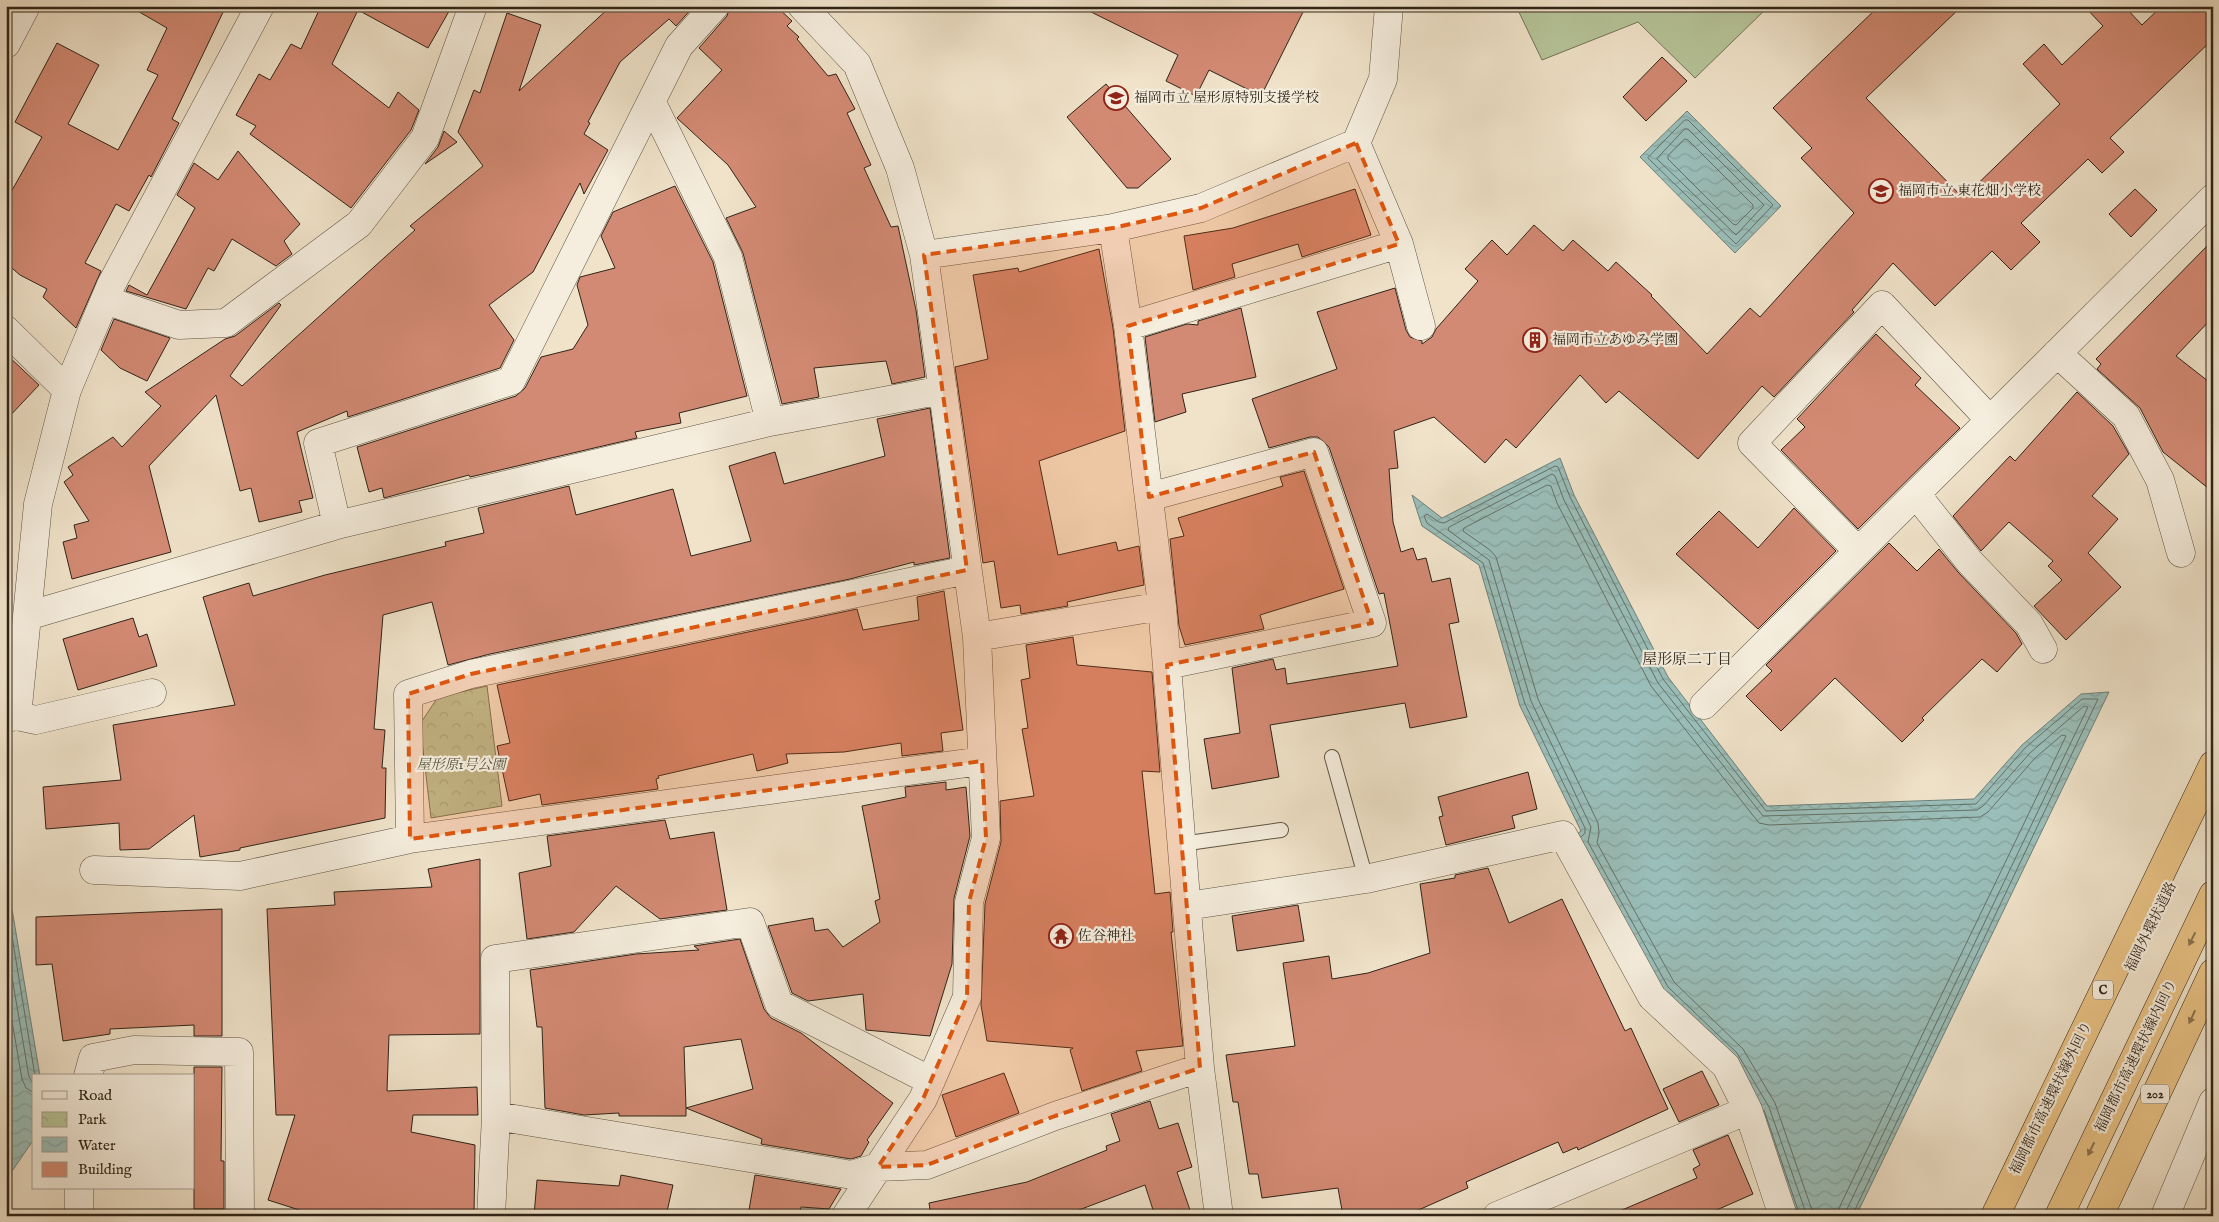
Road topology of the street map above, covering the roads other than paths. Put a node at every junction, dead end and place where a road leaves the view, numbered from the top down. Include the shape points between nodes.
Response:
1 (26, 6) edge
2 (260, 6) edge
3 (473, 6) edge
4 (715, 6) edge
5 (802, 6) edge
6 (1389, 6) edge
7 (6, 44) edge
8 (652, 103) junction
9 (1356, 143) junction
10 (2213, 198) edge
11 (1113, 228) junction
12 (1399, 244) junction
13 (924, 255) junction
14 (104, 300) junction
15 (1128, 326) junction
16 (1421, 326) dead end
17 (6, 330) edge
18 (2057, 353) junction
19 (67, 390) junction
20 (943, 390) junction
21 (1990, 420) junction
22 (770, 422) junction
23 (1916, 494) junction
24 (1149, 497) junction
25 (337, 525) junction
26 (1858, 551) junction
27 (2180, 553) dead end
28 (967, 570) junction
29 (1162, 606) junction
30 (27, 616) junction
31 (977, 637) junction
32 (2043, 649) dead end
33 (1167, 665) junction
34 (152, 693) dead end
35 (1704, 704) dead end
36 (12, 717) edge
37 (1332, 757) dead end
38 (982, 761) junction
39 (2213, 765) edge
40 (2213, 800) edge
41 (1281, 830) dead end
42 (410, 839) junction
43 (1181, 844) junction
44 (94, 870) dead end
45 (1366, 879) junction
46 (2213, 895) edge
47 (1187, 906) junction
48 (2213, 974) edge
49 (1200, 1068) junction
50 (89, 1074) edge
51 (931, 1081) junction
52 (2213, 1102) edge
53 (1748, 1110) junction
54 (496, 1116) junction
55 (878, 1167) junction
56 (79, 1190) edge
57 (78, 1216) edge
58 (240, 1216) edge
59 (491, 1216) edge
60 (846, 1216) edge
61 (1219, 1216) edge
62 (1497, 1216) edge
63 (1782, 1216) edge
64 (1995, 1216) edge
65 (2012, 1216) edge
66 (2059, 1216) edge
67 (2099, 1216) edge
68 (2165, 1216) edge

1 - 7 street
2 - 14 street
3 - 14 street via 425,138 359,224 226,323 179,325
4 - 8 street via 678,46
5 - 13 street via 857,64 900,168
6 - 9 street via 1382,79
8 - 22 street via 728,257
8 - 25 street via 512,381 318,443
9 - 11 street via 1201,208
9 - 12 street
10 - 18 street
11 - 13 street
11 - 15 street
12 - 15 street
12 - 16 street
13 - 20 street
14 - 19 street
15 - 24 street
17 - 19 street
18 - 21 street
18 - 27 street via 2126,416 2160,480
19 - 30 street via 38,504
20 - 22 street
20 - 28 street
21 - 23 street
21 - 26 street via 1882,305 1752,442
22 - 25 street
23 - 26 street
23 - 32 street via 1969,561 2029,624
24 - 29 street
24 - 33 street via 1314,452 1372,623
25 - 30 street
26 - 35 street
28 - 31 street
28 - 42 street via 471,674 408,694
29 - 31 street
29 - 33 street
30 - 36 street
31 - 38 street
33 - 43 street
34 - 36 street via 36,720
37 - 45 lane
38 - 42 street
38 - 51 street via 986,838 969,902 967,997
39 - 64 highway, 福岡都市高速環状線外回り / C
40 - 65 highway, 福岡外環状道路
41 - 43 lane
42 - 44 street via 240,876
43 - 47 street
45 - 47 street
45 - 53 street via 1563,835 1652,997 1726,1066
46 -> 66 highway, 福岡都市高速環状線内回り
47 - 49 street
48 -> 67 highway, 202
49 - 55 street via 1055,1116 927,1165
49 - 61 street
50 - 58 street via 93,1058 134,1050 239,1052
51 - 54 street via 779,1004 750,922 495,959
51 - 55 street via 924,1099
52 - 68 street
53 - 62 street
53 - 63 street
54 - 55 street via 852,1175
54 - 59 street
55 - 60 street
56 - 57 street

